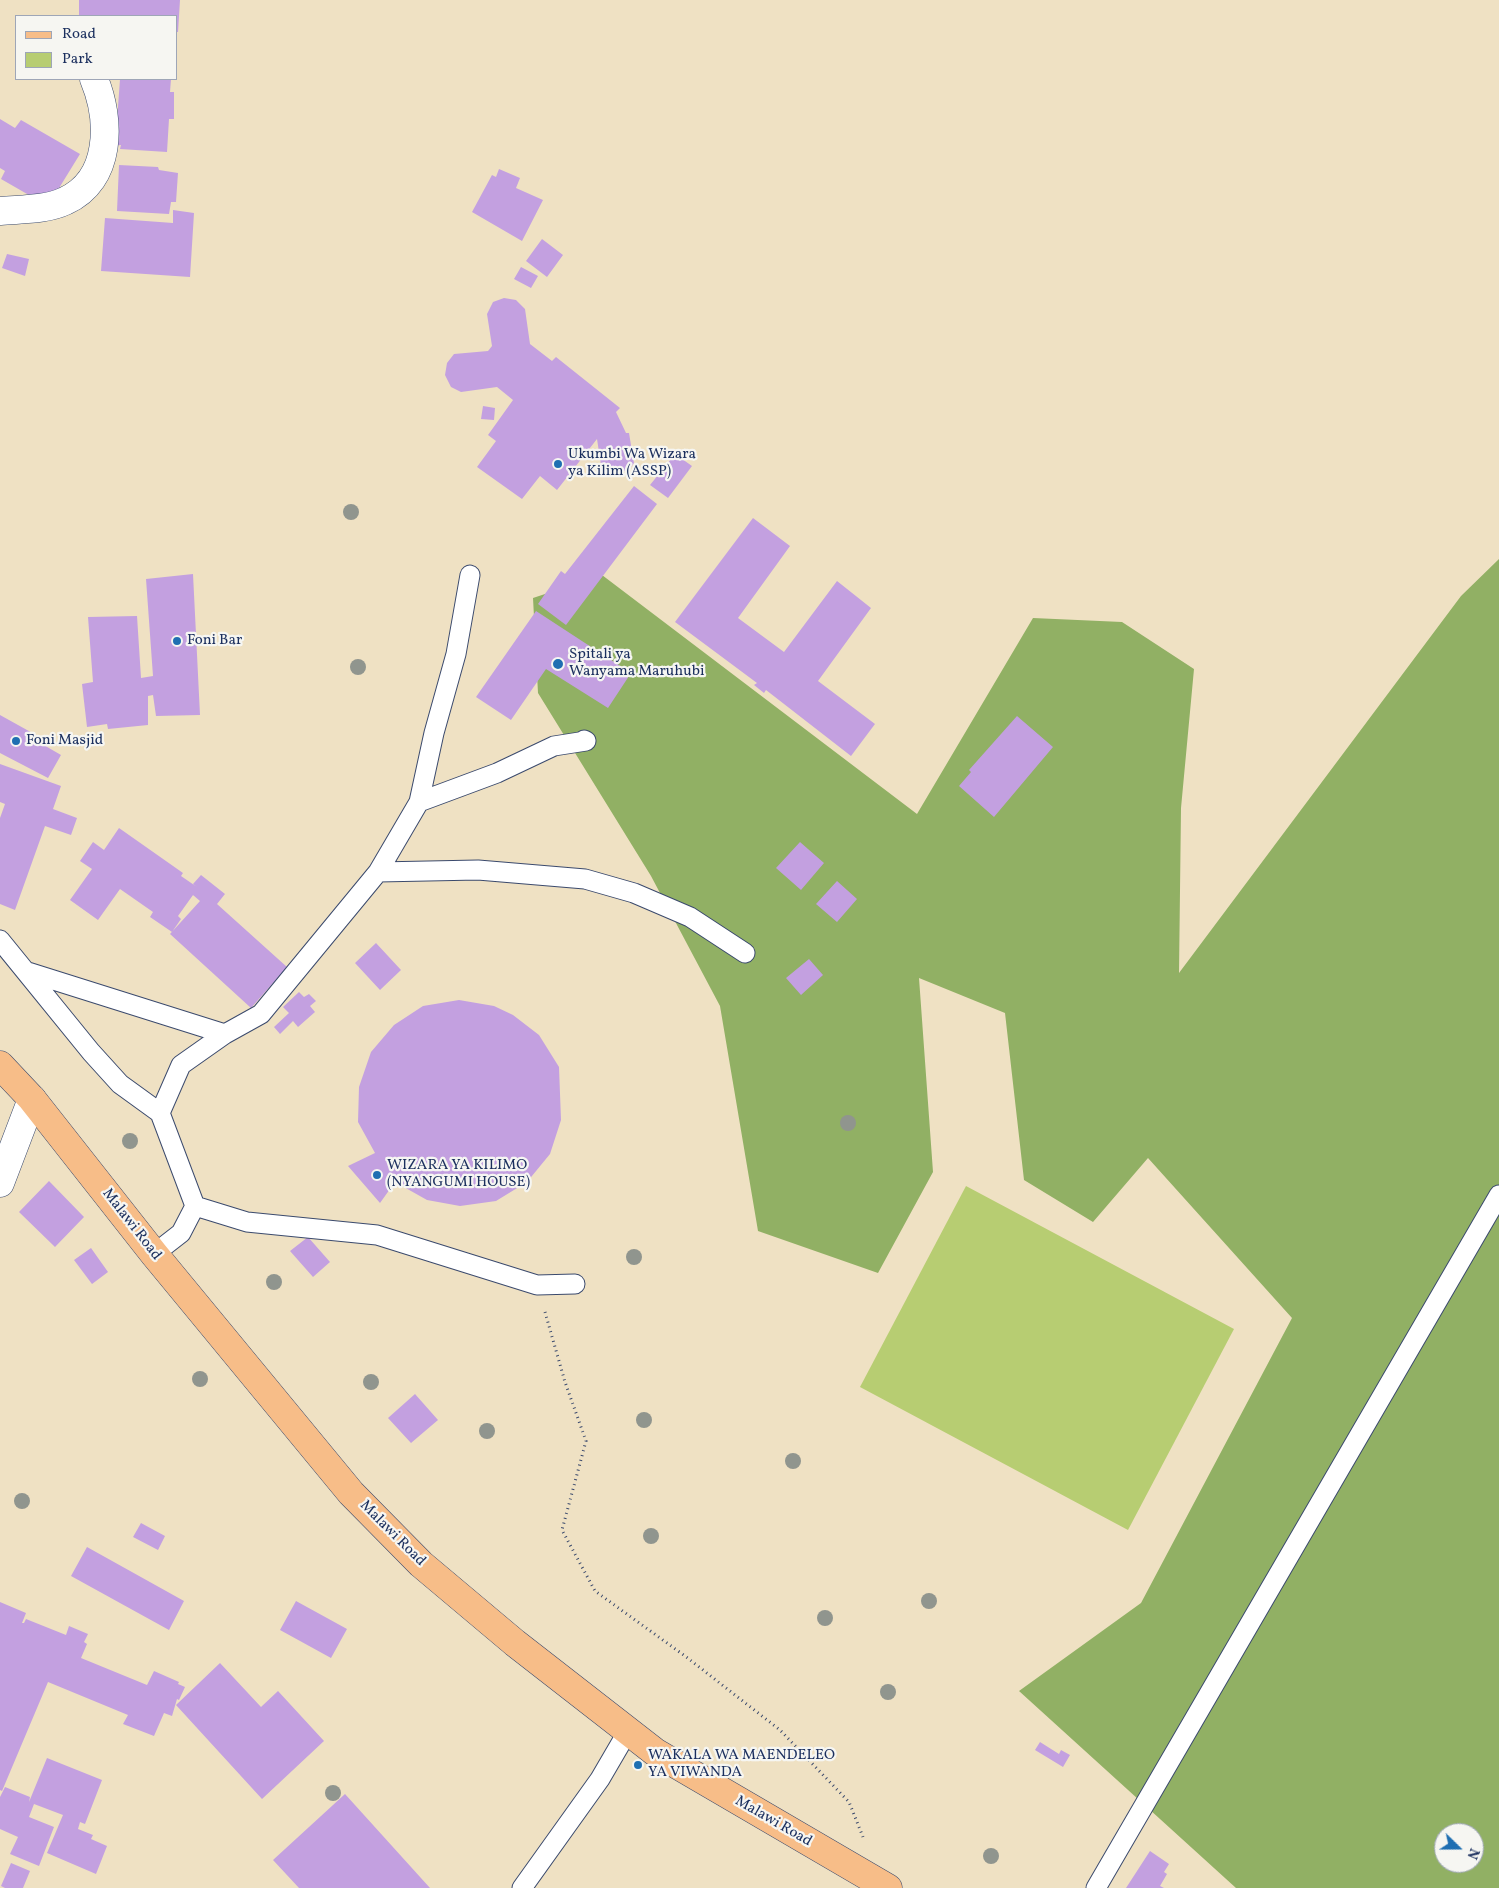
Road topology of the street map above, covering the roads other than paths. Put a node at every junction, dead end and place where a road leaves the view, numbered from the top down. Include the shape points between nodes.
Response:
1 (94, 80) edge
2 (0, 211) edge
3 (470, 575) dead end
4 (584, 740) dead end
5 (419, 802) junction
6 (378, 872) junction
7 (0, 940) edge
8 (745, 953) dead end
9 (28, 972) junction
10 (224, 1034) junction
11 (0, 1065) edge
12 (32, 1099) junction
13 (160, 1113) junction
14 (0, 1183) edge
15 (1499, 1195) edge
16 (195, 1206) junction
17 (154, 1254) junction
18 (575, 1284) dead end
19 (628, 1731) junction
20 (522, 1888) edge
21 (888, 1888) edge
22 (1096, 1888) edge

1 - 2 street via 105,128 102,161 89,185 65,201
3 - 5 lane via 456,654
4 - 5 lane via 554,746 497,773
5 - 6 lane
6 - 8 lane via 478,870 585,879 634,893 690,917
6 - 10 lane via 261,1014
7 - 9 lane
9 - 10 lane
9 - 13 lane via 120,1084
10 - 13 lane via 181,1066
11 - 12 main road, Malawi Road
12 - 14 street
12 - 17 main road, Malawi Road
13 - 16 lane
15 - 22 lane
16 - 17 lane via 181,1232
16 - 18 lane via 246,1222 377,1235 537,1285
17 - 19 main road, Malawi Road via 358,1500 421,1564
19 - 20 lane via 600,1779
19 - 21 main road, Malawi Road via 655,1752

